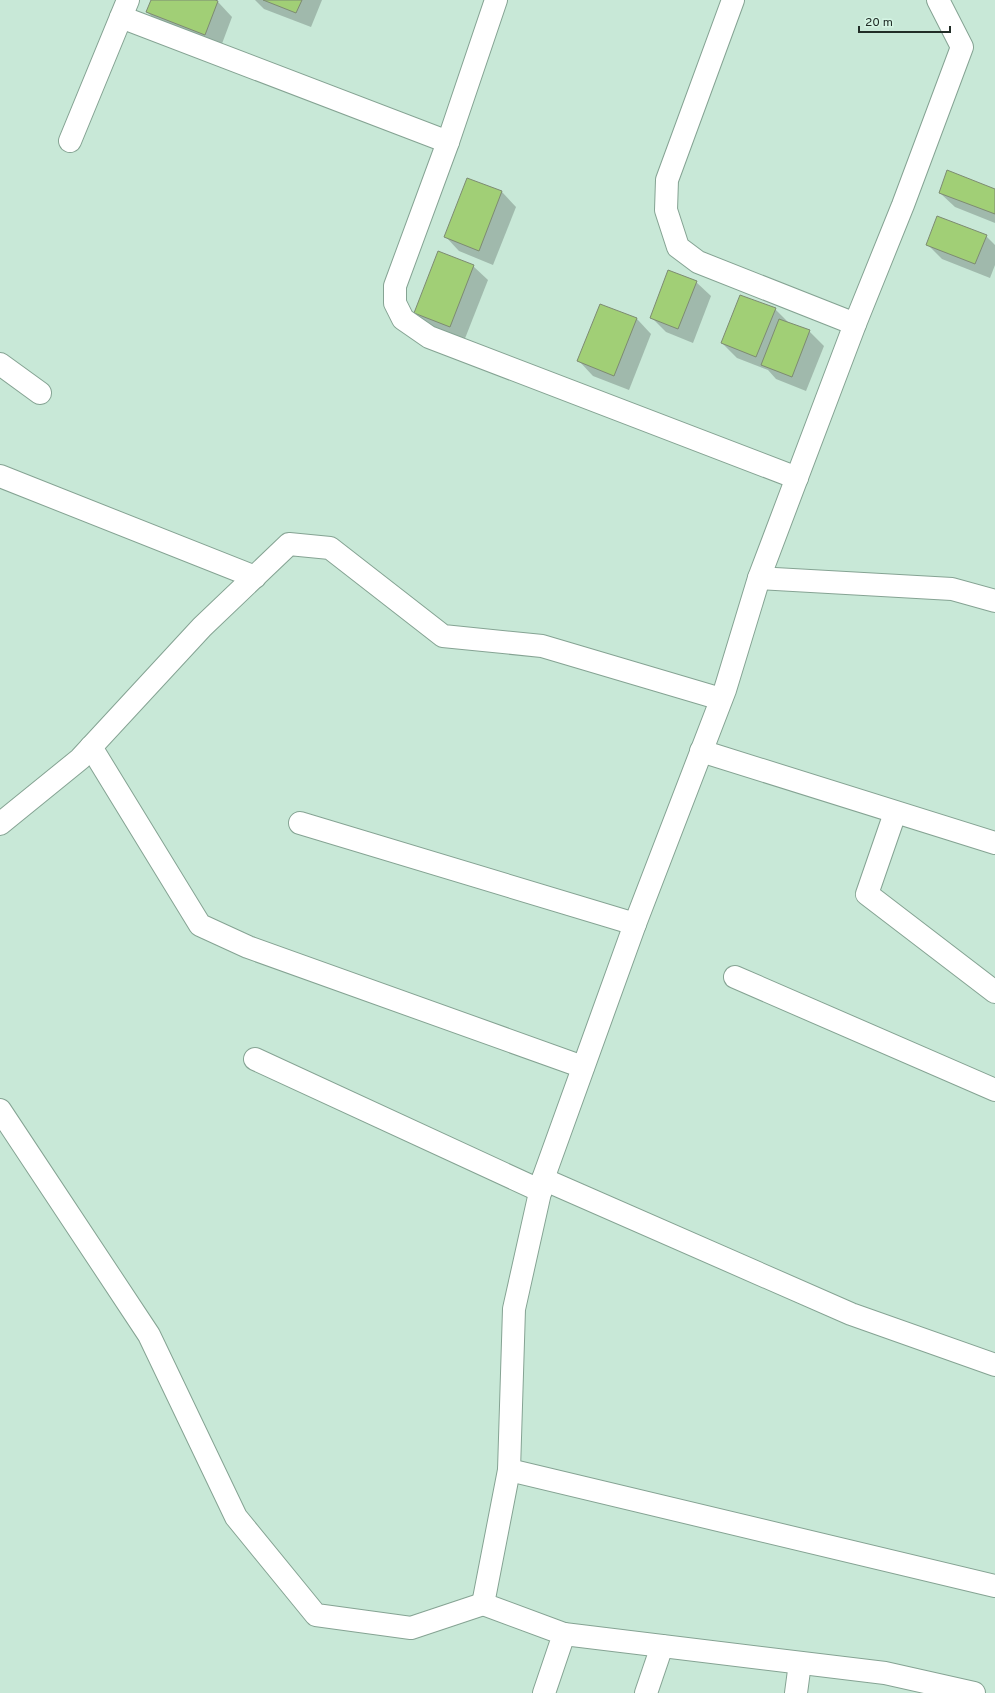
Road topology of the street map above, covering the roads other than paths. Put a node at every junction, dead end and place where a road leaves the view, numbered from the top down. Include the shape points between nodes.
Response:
1 (733, 0) edge
2 (938, 0) edge
3 (494, 1) edge
4 (124, 9) edge
5 (70, 141) dead end
6 (448, 142) junction
7 (855, 324) junction
8 (0, 364) edge
9 (40, 393) dead end
10 (0, 476) edge
11 (797, 478) junction
12 (255, 577) junction
13 (759, 578) junction
14 (995, 601) edge
15 (721, 699) junction
16 (91, 747) junction
17 (701, 751) junction
18 (895, 812) junction
19 (300, 823) dead end
20 (0, 824) edge
21 (995, 843) edge
22 (635, 924) junction
23 (735, 977) dead end
24 (995, 992) edge
25 (254, 1059) dead end
26 (583, 1067) junction
27 (995, 1090) edge
28 (0, 1110) edge
29 (542, 1185) junction
30 (995, 1365) edge
31 (509, 1470) junction
32 (995, 1586) edge
33 (483, 1604) junction
34 (564, 1634) junction
35 (662, 1646) junction
36 (800, 1663) junction
37 (544, 1693) edge
38 (646, 1693) edge
39 (796, 1693) edge
40 (974, 1693) edge

1 - 7 street via 667,180 666,210 678,247 698,262
2 - 7 street via 962,47
3 - 6 street
4 - 5 street
4 - 6 street
6 - 11 street via 395,286 395,303 403,319 429,337
7 - 11 street
8 - 9 street
10 - 12 street
11 - 13 street
12 - 15 street via 289,544 330,548 443,636 542,646
12 - 16 street via 202,627
13 - 14 street via 952,589
13 - 15 street
15 - 17 street
16 - 20 street via 80,759
16 - 26 street via 200,925 248,948
17 - 18 street
17 - 22 street
18 - 21 street
18 - 24 street via 867,894
19 - 22 street
22 - 26 street
23 - 27 street
25 - 29 street
26 - 29 street
28 - 33 street via 149,1335 236,1517 316,1615 411,1628
29 - 30 street via 851,1314
29 - 31 street via 514,1309
31 - 32 street
31 - 33 street
33 - 34 street
34 - 35 street
34 - 37 street
35 - 36 street
35 - 38 street
36 - 39 street
36 - 40 street via 885,1673

